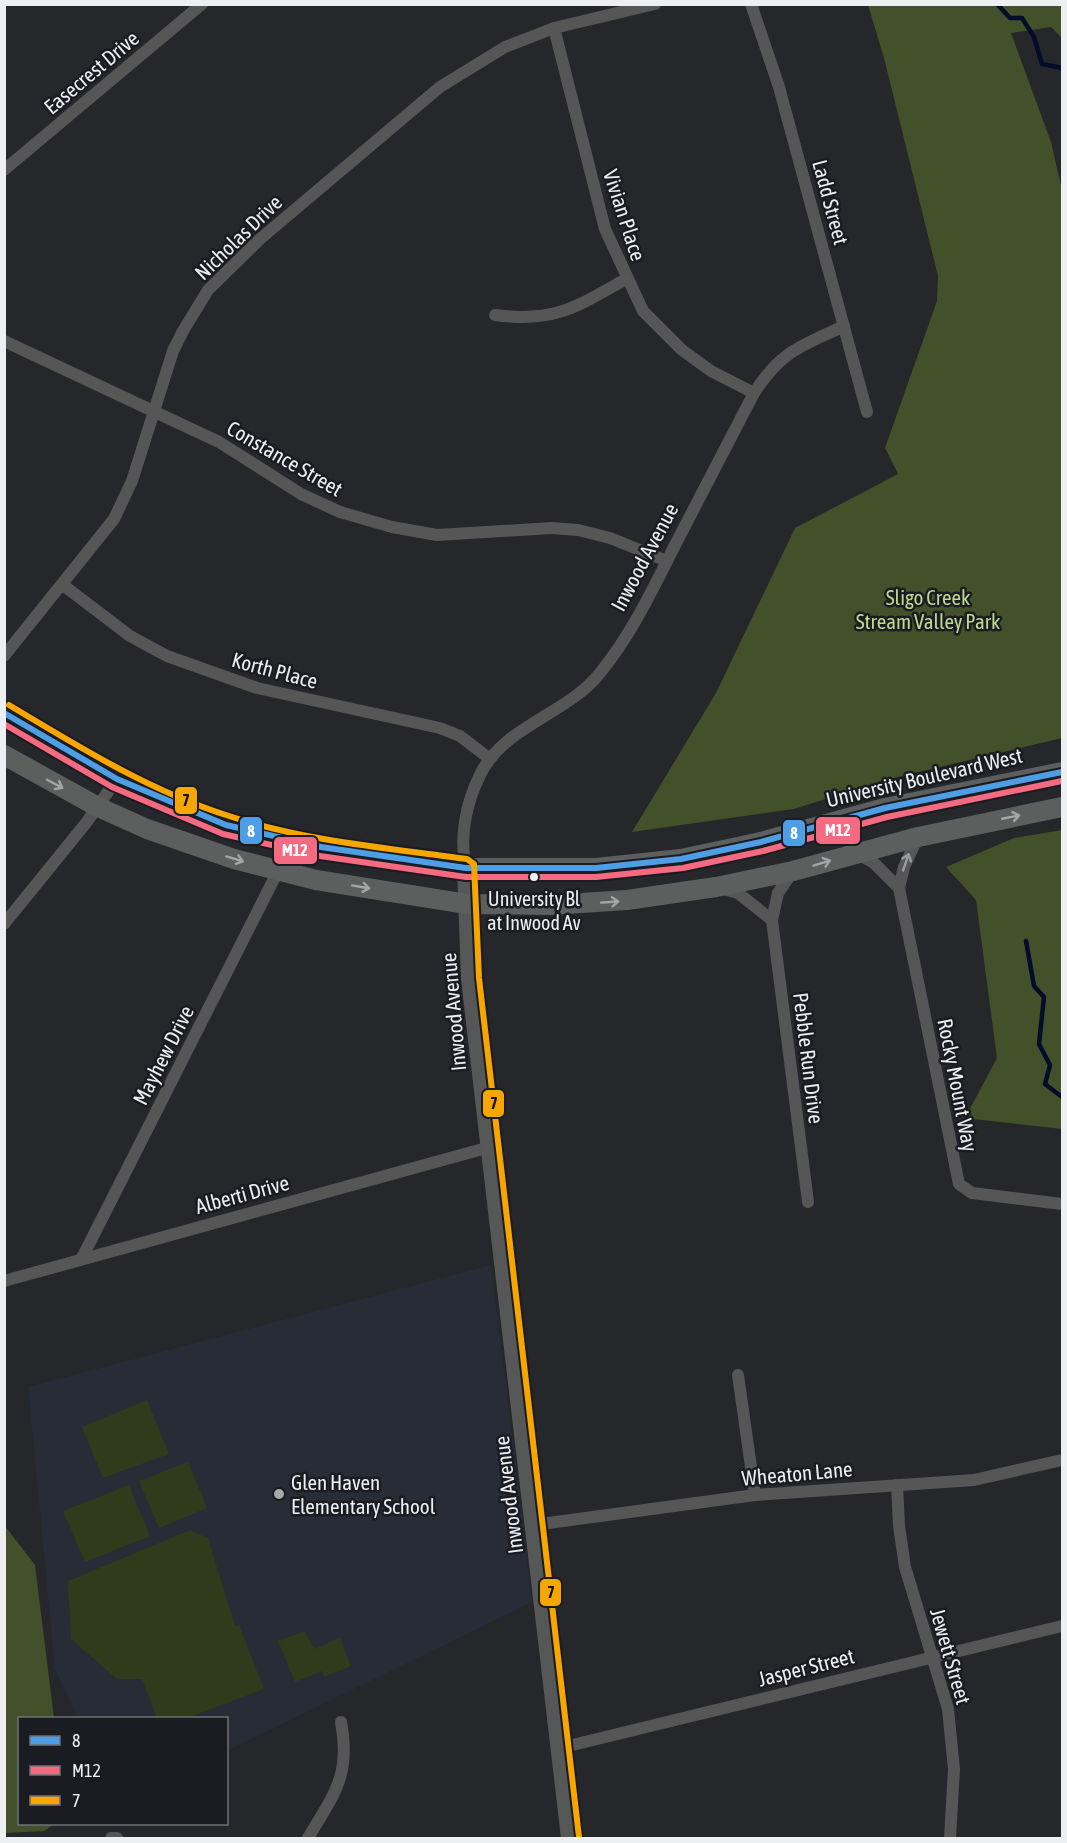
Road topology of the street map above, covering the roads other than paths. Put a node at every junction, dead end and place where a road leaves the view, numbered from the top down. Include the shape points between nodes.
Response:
1 (202, 4) edge
2 (655, 4) edge
3 (751, 4) edge
4 (554, 28) junction
5 (4, 170) edge
6 (626, 279) junction
7 (495, 315) dead end
8 (844, 326) junction
9 (4, 341) edge
10 (754, 393) junction
11 (155, 411) junction
12 (867, 412) dead end
13 (667, 561) junction
14 (63, 585) junction
15 (4, 656) edge
16 (4, 713) edge
17 (4, 755) edge
18 (490, 759) junction
19 (1062, 772) edge
20 (117, 779) junction
21 (98, 807) junction
22 (1062, 807) edge
23 (918, 837) junction
24 (856, 852) junction
25 (466, 868) junction
26 (278, 871) junction
27 (793, 871) junction
28 (716, 887) junction
29 (899, 888) junction
30 (467, 904) junction
31 (772, 920) junction
32 (4, 924) edge
33 (490, 1147) junction
34 (808, 1202) dead end
35 (1062, 1204) edge
36 (82, 1258) junction
37 (4, 1281) edge
38 (738, 1375) dead end
39 (1062, 1460) edge
40 (897, 1485) junction
41 (755, 1495) junction
42 (534, 1525) junction
43 (1062, 1626) edge
44 (932, 1656) junction
45 (341, 1722) dead end
46 (560, 1748) junction
47 (111, 1838) edge
48 (117, 1839) edge
49 (308, 1839) edge
50 (570, 1839) edge
51 (950, 1839) edge

1 - 5 street, Easecrest Drive
2 - 4 street, Nicholas Drive
3 - 8 street, Ladd Street via 779,87
4 - 6 street, Vivian Place via 605,229
4 - 11 street, Nicholas Drive via 505,46 440,87 260,239 208,290 183,331
6 - 7 street via 578,307 552,316 525,320
6 - 10 street, Vivian Place via 643,310 682,351
8 - 10 street, Inwood Avenue via 789,352 770,368
8 - 12 street, Ladd Street
9 - 11 street, Constance Street
10 - 13 street, Inwood Avenue
11 - 13 street, Constance Street via 219,442 301,494 340,512 437,535 578,530
11 - 14 street, Nicholas Drive via 132,481 114,519
13 - 18 street, Inwood Avenue via 628,635 599,675 578,695 501,747
14 - 15 street, Nicholas Drive
14 - 18 street, Korth Place via 129,636 167,656 257,688 440,728 460,736
16 - 20 main road, University Boulevard West
17 -> 21 main road
18 - 25 street, Inwood Avenue via 480,775 466,817 461,848
19 - 25 main road, University Boulevard West via 935,797 681,859 596,868
20 - 21 street
20 - 25 main road, University Boulevard West via 226,825 321,848
21 -> 26 main road via 147,829
21 - 32 street
23 -> 22 main road
23 - 24 main road
29 -> 23 street, Rocky Mount Way
27 -> 24 main road
24 - 29 street via 874,863
25 - 30 street, Inwood Avenue
26 -> 30 main road
26 - 36 street, Mayhew Drive
27 - 28 main road
27 - 31 street, Pebble Run Drive via 778,893
30 -> 28 main road via 551,905 627,900
28 - 31 street via 738,893
29 - 35 street, Rocky Mount Way via 959,1184 972,1193
30 - 33 street, Inwood Avenue via 470,979
31 - 34 street, Pebble Run Drive
33 - 36 street, Alberti Drive
33 - 42 street, Inwood Avenue
36 - 37 street, Alberti Drive
38 - 41 street
39 - 40 street, Wheaton Lane via 974,1480
40 - 41 street, Wheaton Lane
40 - 44 street, Jewett Street via 905,1567
41 - 42 street, Wheaton Lane
42 - 46 street, Inwood Avenue
43 - 44 street, Jasper Street
44 - 46 street, Jasper Street
44 - 51 street, Jewett Street via 948,1709 954,1769
45 - 49 street via 345,1768
46 - 50 street, Inwood Avenue
47 - 48 street

